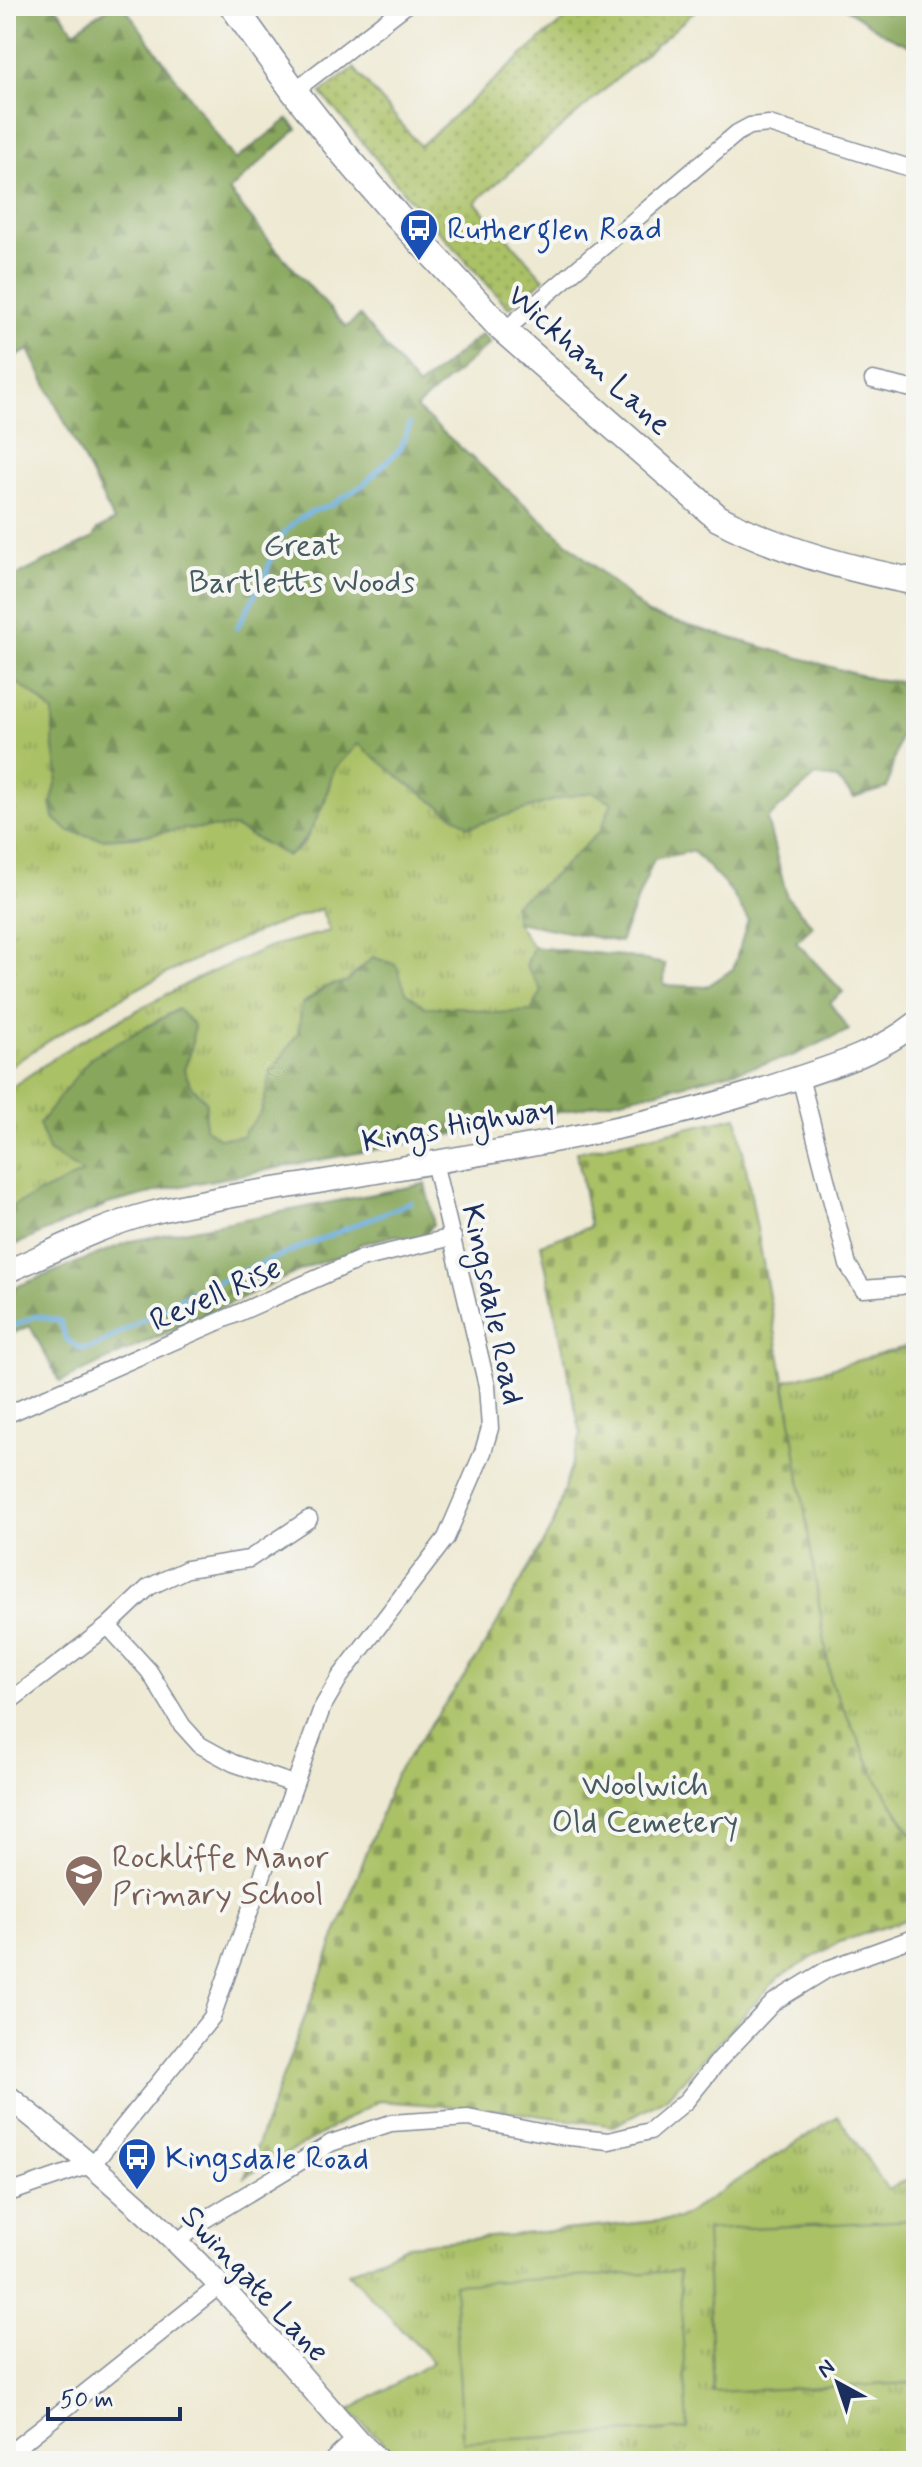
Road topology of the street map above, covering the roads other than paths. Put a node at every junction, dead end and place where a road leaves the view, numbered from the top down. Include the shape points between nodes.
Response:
1 (233, 6) edge
2 (405, 6) edge
3 (294, 91) junction
4 (916, 170) edge
5 (504, 331) junction
6 (873, 380) dead end
7 (916, 390) edge
8 (916, 582) edge
9 (916, 1023) edge
10 (800, 1077) junction
11 (434, 1162) junction
12 (453, 1237) junction
13 (6, 1272) edge
14 (901, 1286) dead end
15 (6, 1415) edge
16 (309, 1519) dead end
17 (108, 1626) junction
18 (6, 1704) edge
19 (293, 1784) junction
20 (916, 1937) edge
21 (6, 2095) edge
22 (93, 2164) junction
23 (6, 2194) edge
24 (177, 2243) junction
25 (220, 2285) junction
26 (358, 2441) junction
27 (6, 2456) edge
28 (336, 2461) edge
29 (379, 2461) edge

1 - 3 main road, Wickham Lane
2 - 3 street
3 - 5 main road, Wickham Lane via 397,216
4 - 5 street via 769,124 743,128
5 - 8 main road, Wickham Lane via 718,518 826,559
6 - 7 street
9 - 10 street, Kings Highway via 877,1049
10 - 11 street, Kings Highway via 666,1116
10 - 14 street via 848,1265 863,1289
11 - 12 street, Kingsdale Road
11 - 13 street, Kings Highway via 152,1212
12 - 15 street, Revell Rise via 361,1259
12 - 19 street, Kingsdale Road via 487,1386 490,1428 483,1452 446,1538 322,1708
16 - 17 street via 249,1559 187,1569 149,1587
17 - 18 street
17 - 19 street via 149,1671 200,1745
19 - 22 street, Kingsdale Road via 212,2017
20 - 24 street via 828,1969 774,2002 686,2101 650,2131 609,2141 468,2118 391,2123 331,2143 201,2222
21 - 22 street, Swingate Lane
22 - 23 street
22 - 24 street, Swingate Lane
24 - 25 street, Swingate Lane
25 - 26 street, Swingate Lane
25 - 27 street
26 - 28 street
26 - 29 street, Swingate Lane

